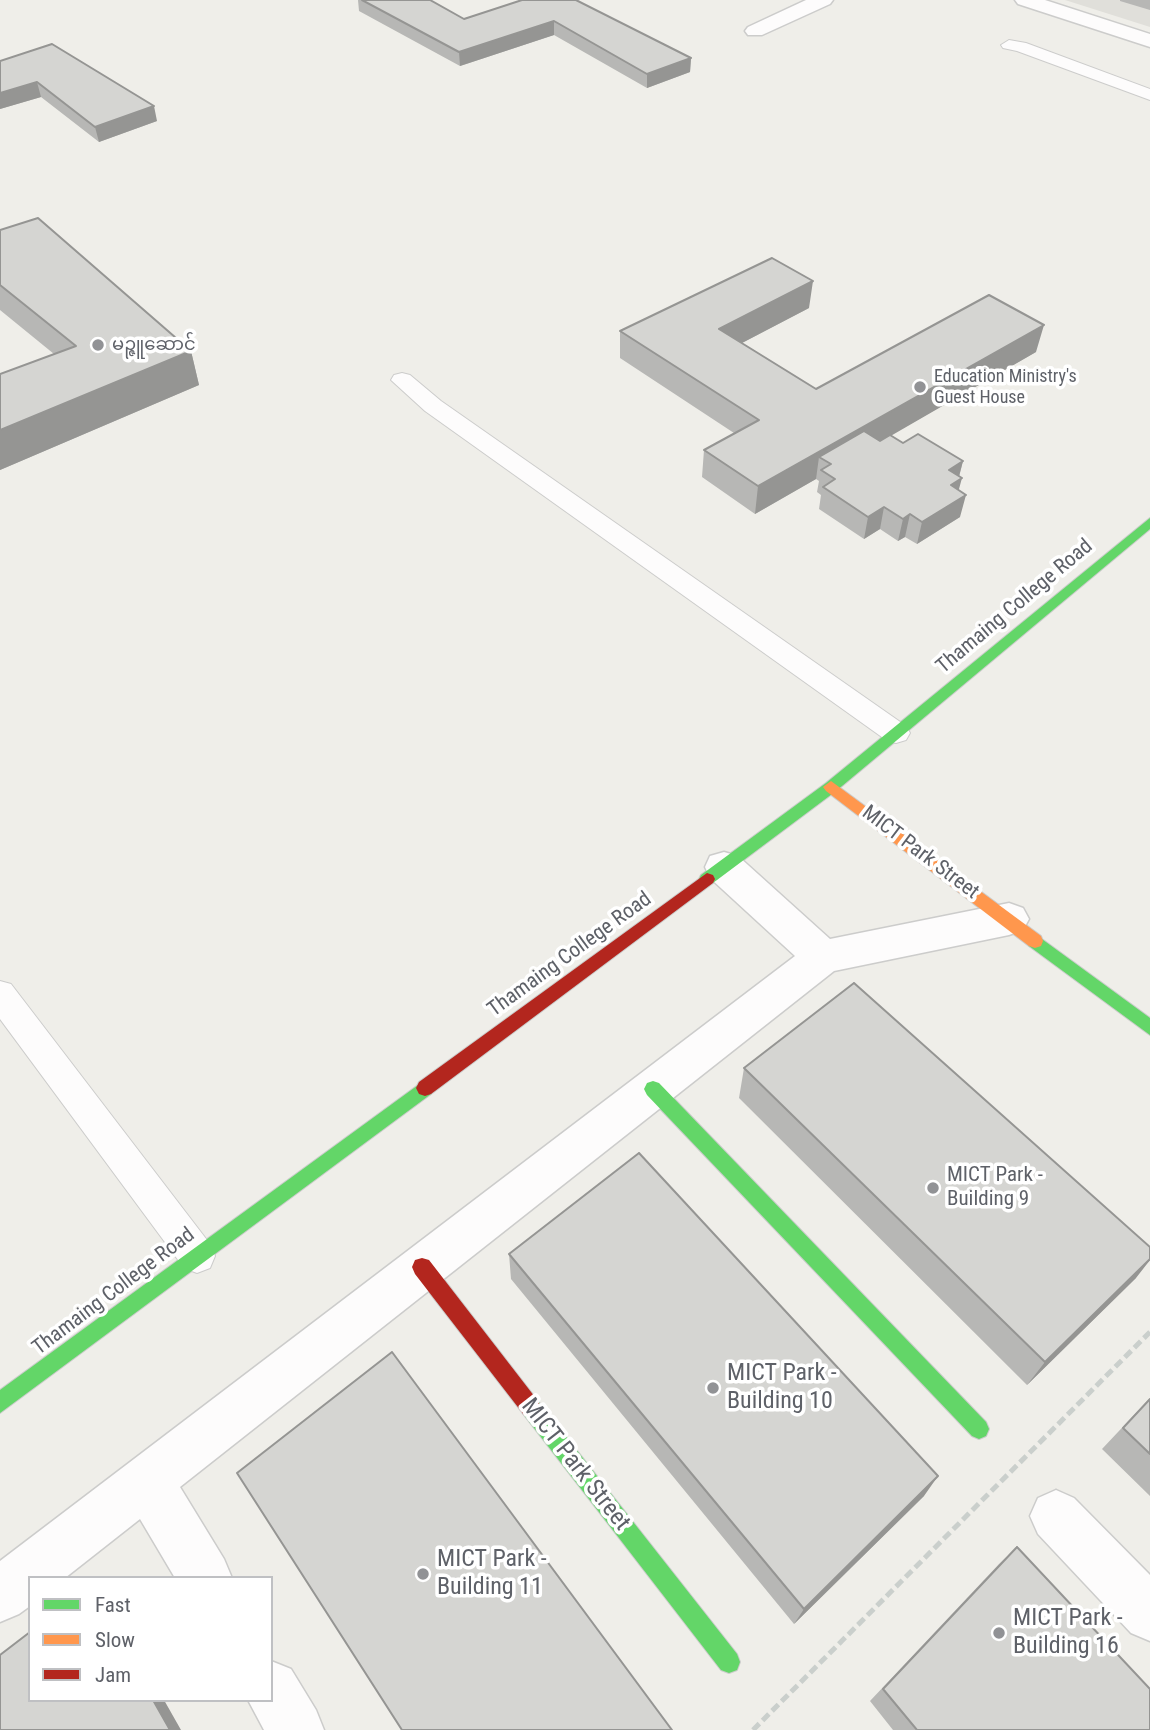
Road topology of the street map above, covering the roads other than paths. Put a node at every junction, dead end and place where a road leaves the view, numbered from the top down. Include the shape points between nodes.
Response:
1 (823, 0) edge
2 (1025, 0) edge
3 (755, 31) dead end
4 (1150, 41) edge
5 (1009, 45) dead end
6 (1150, 95) edge
7 (402, 380) dead end
8 (1150, 522) edge
9 (896, 733) junction
10 (831, 787) junction
11 (724, 867) junction
12 (1009, 919) junction
13 (823, 957) junction
14 (3, 1003) edge
15 (1150, 1028) edge
16 (653, 1089) junction
17 (197, 1256) junction
18 (422, 1267) junction
19 (0, 1403) edge
20 (979, 1429) dead end
21 (147, 1481) junction
22 (1056, 1516) dead end
23 (204, 1576) edge
24 (0, 1595) edge
25 (1150, 1614) edge
26 (729, 1662) dead end
27 (273, 1692) edge
28 (296, 1730) edge

1 - 3 street
2 - 4 street
5 - 6 lane
7 - 9 lane
8 - 9 street, Thamaing College Road
9 - 10 street, Thamaing College Road
10 - 11 street, Thamaing College Road
10 - 12 street, MICT Park Street
11 - 13 street
11 - 17 street, Thamaing College Road
12 - 13 street, MICT Park Street
12 - 15 street, MICT Park Street
13 - 16 street, MICT Park Street
14 - 17 lane
16 - 18 street, MICT Park Street
16 - 20 street
17 - 19 street, Thamaing College Road
18 - 21 street, MICT Park Street
18 - 26 street, MICT Park Street
21 - 23 street
21 - 24 street, MICT Park Street
22 - 25 street
27 - 28 street

